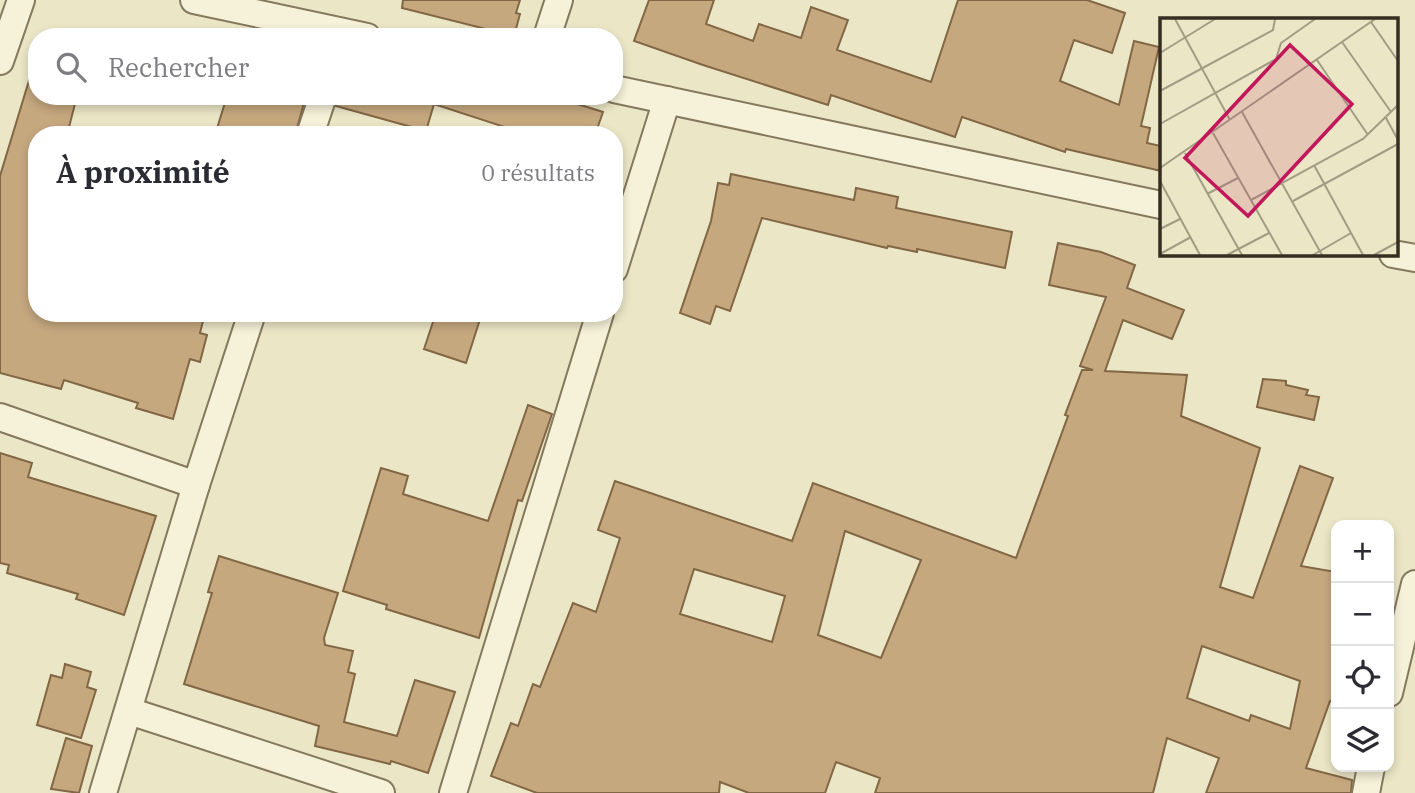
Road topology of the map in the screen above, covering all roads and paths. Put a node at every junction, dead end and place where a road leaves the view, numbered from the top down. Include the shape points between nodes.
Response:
1 (21, 0) edge
2 (194, 0) edge
3 (559, 0) edge
4 (320, 28) edge
5 (550, 28) edge
6 (0, 61) edge
7 (623, 91) edge
8 (667, 100) junction
9 (320, 105) edge
10 (313, 126) edge
11 (1160, 205) edge
12 (623, 240) edge
13 (249, 322) edge
14 (597, 322) edge
15 (0, 418) edge
16 (196, 485) junction
17 (1415, 584) edge
18 (1394, 672) edge
19 (129, 711) junction
20 (1370, 772) edge
21 (103, 793) edge
22 (381, 793) edge
23 (453, 793) edge
24 (1366, 793) edge

1 - 6 street
2 - 4 street
3 - 5 street
7 - 8 street
8 - 11 street
8 - 12 street
9 - 10 street
13 - 16 street
14 - 23 street
15 - 16 street
16 - 19 street
17 - 18 street
19 - 21 street
19 - 22 street
20 - 24 street

